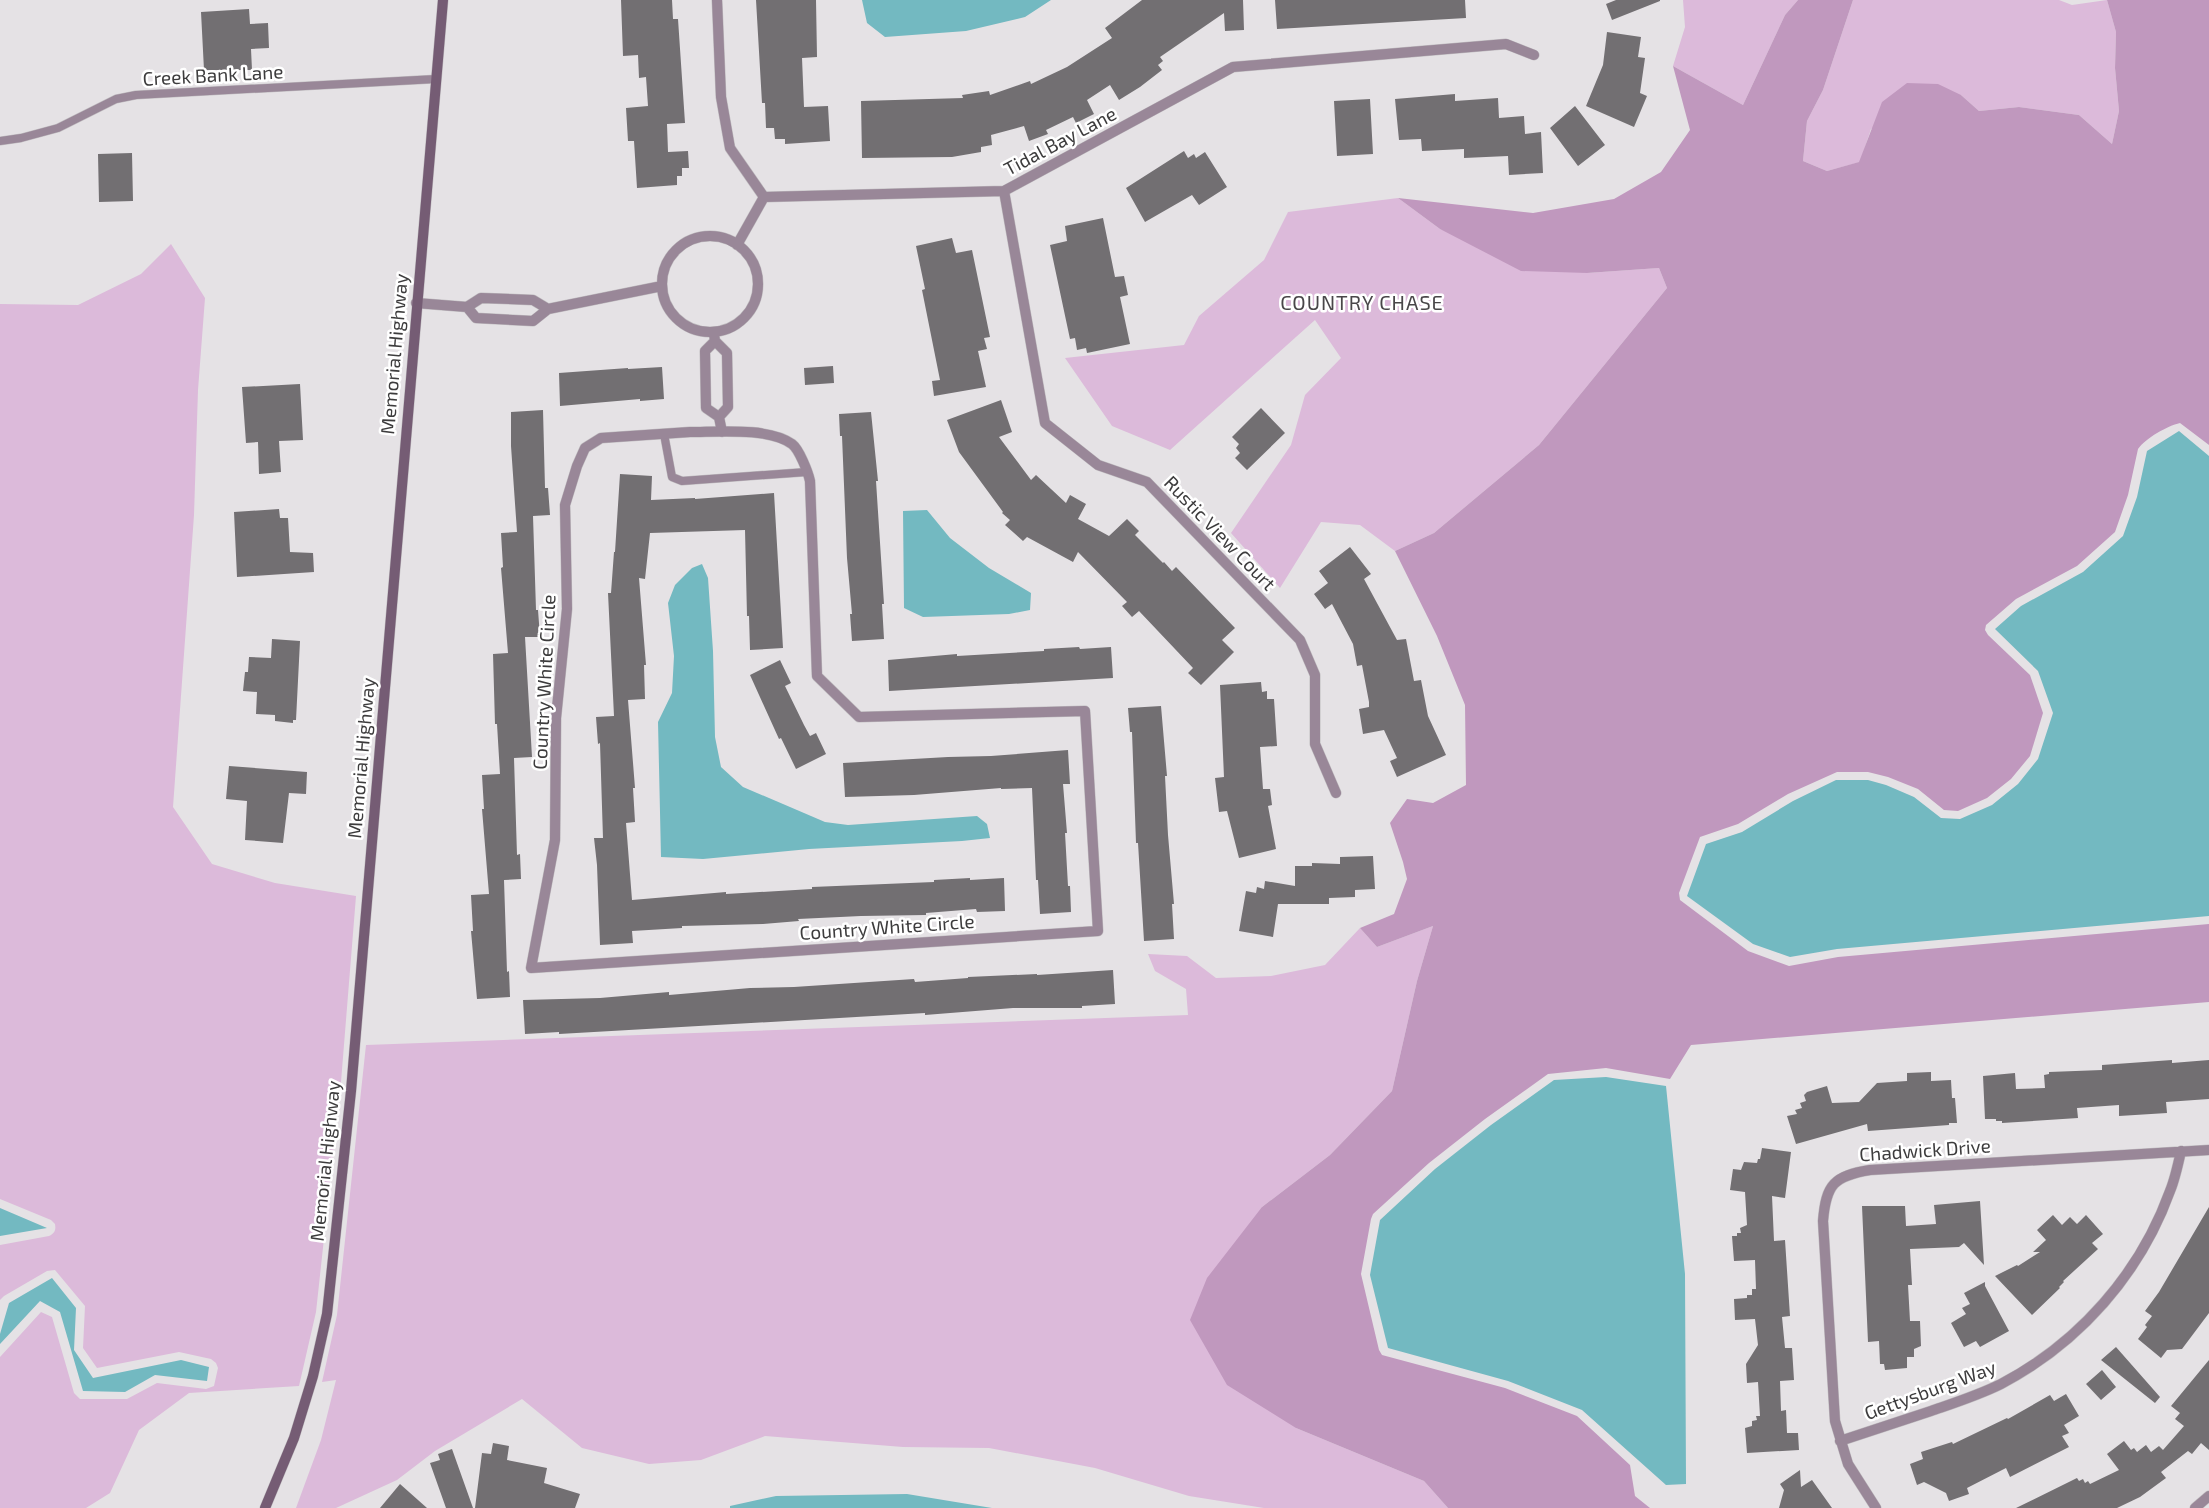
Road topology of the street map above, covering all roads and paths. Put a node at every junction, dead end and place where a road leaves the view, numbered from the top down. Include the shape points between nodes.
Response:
1 (443, 0) edge
2 (717, 0) edge
3 (1534, 55) dead end
4 (436, 80) junction
5 (0, 141) edge
6 (1004, 191) junction
7 (764, 197) junction
8 (737, 245) junction
9 (662, 286) junction
10 (416, 303) junction
11 (467, 306) junction
12 (548, 309) junction
13 (715, 337) junction
14 (720, 418) junction
15 (722, 432) junction
16 (664, 434) junction
17 (807, 472) junction
18 (1336, 794) dead end
19 (2209, 1150) edge
20 (2181, 1151) junction
21 (1840, 1441) junction
22 (2209, 1496) edge
23 (265, 1508) edge
24 (1876, 1508) edge
25 (2195, 1508) edge

1 - 4 street, Memorial Highway
2 - 7 street via 721,97 730,148
3 - 6 street, Tidal Bay Lane via 1506,44 1233,67
4 - 5 lane, Creek Bank Lane via 136,95 116,99 58,128
4 - 10 street, Memorial Highway
6 - 7 street, Tidal Bay Lane
6 - 18 street, Rustic View Court via 1045,423 1098,465 1147,482 1300,640 1315,675 1315,744
7 - 8 street
8 - 9 street via 714,236 683,244 664,270
8 - 13 street via 753,262 758,277 758,294 753,308 743,320
9 - 12 street
9 - 13 street via 665,302 684,326
10 - 11 street
10 - 23 street, Memorial Highway via 351,1091 327,1314 294,1438
11 - 12 street via 481,298 533,300
11 - 12 street via 476,318 534,321
13 - 14 street via 727,352 728,407
13 - 14 street via 705,351 706,408
14 - 15 street
15 - 16 street, Country White Circle
15 - 17 street, Country White Circle via 775,435 793,444
16 - 17 lane via 672,477 682,481
16 - 17 street, Country White Circle via 601,438 585,448 565,505 567,610 556,718 555,840 531,968 1098,931 1085,712 859,717 817,676 810,481
19 - 20 street, Chadwick Drive
20 - 21 street, Gettysburg Way via 2170,1191 2153,1232 2135,1262 2093,1315 2061,1346 2001,1384 1970,1398
20 - 21 street, Chadwick Drive via 1870,1170 1837,1180 1827,1191 1823,1221
21 - 24 street, Chadwick Drive via 1848,1464
22 - 25 street

